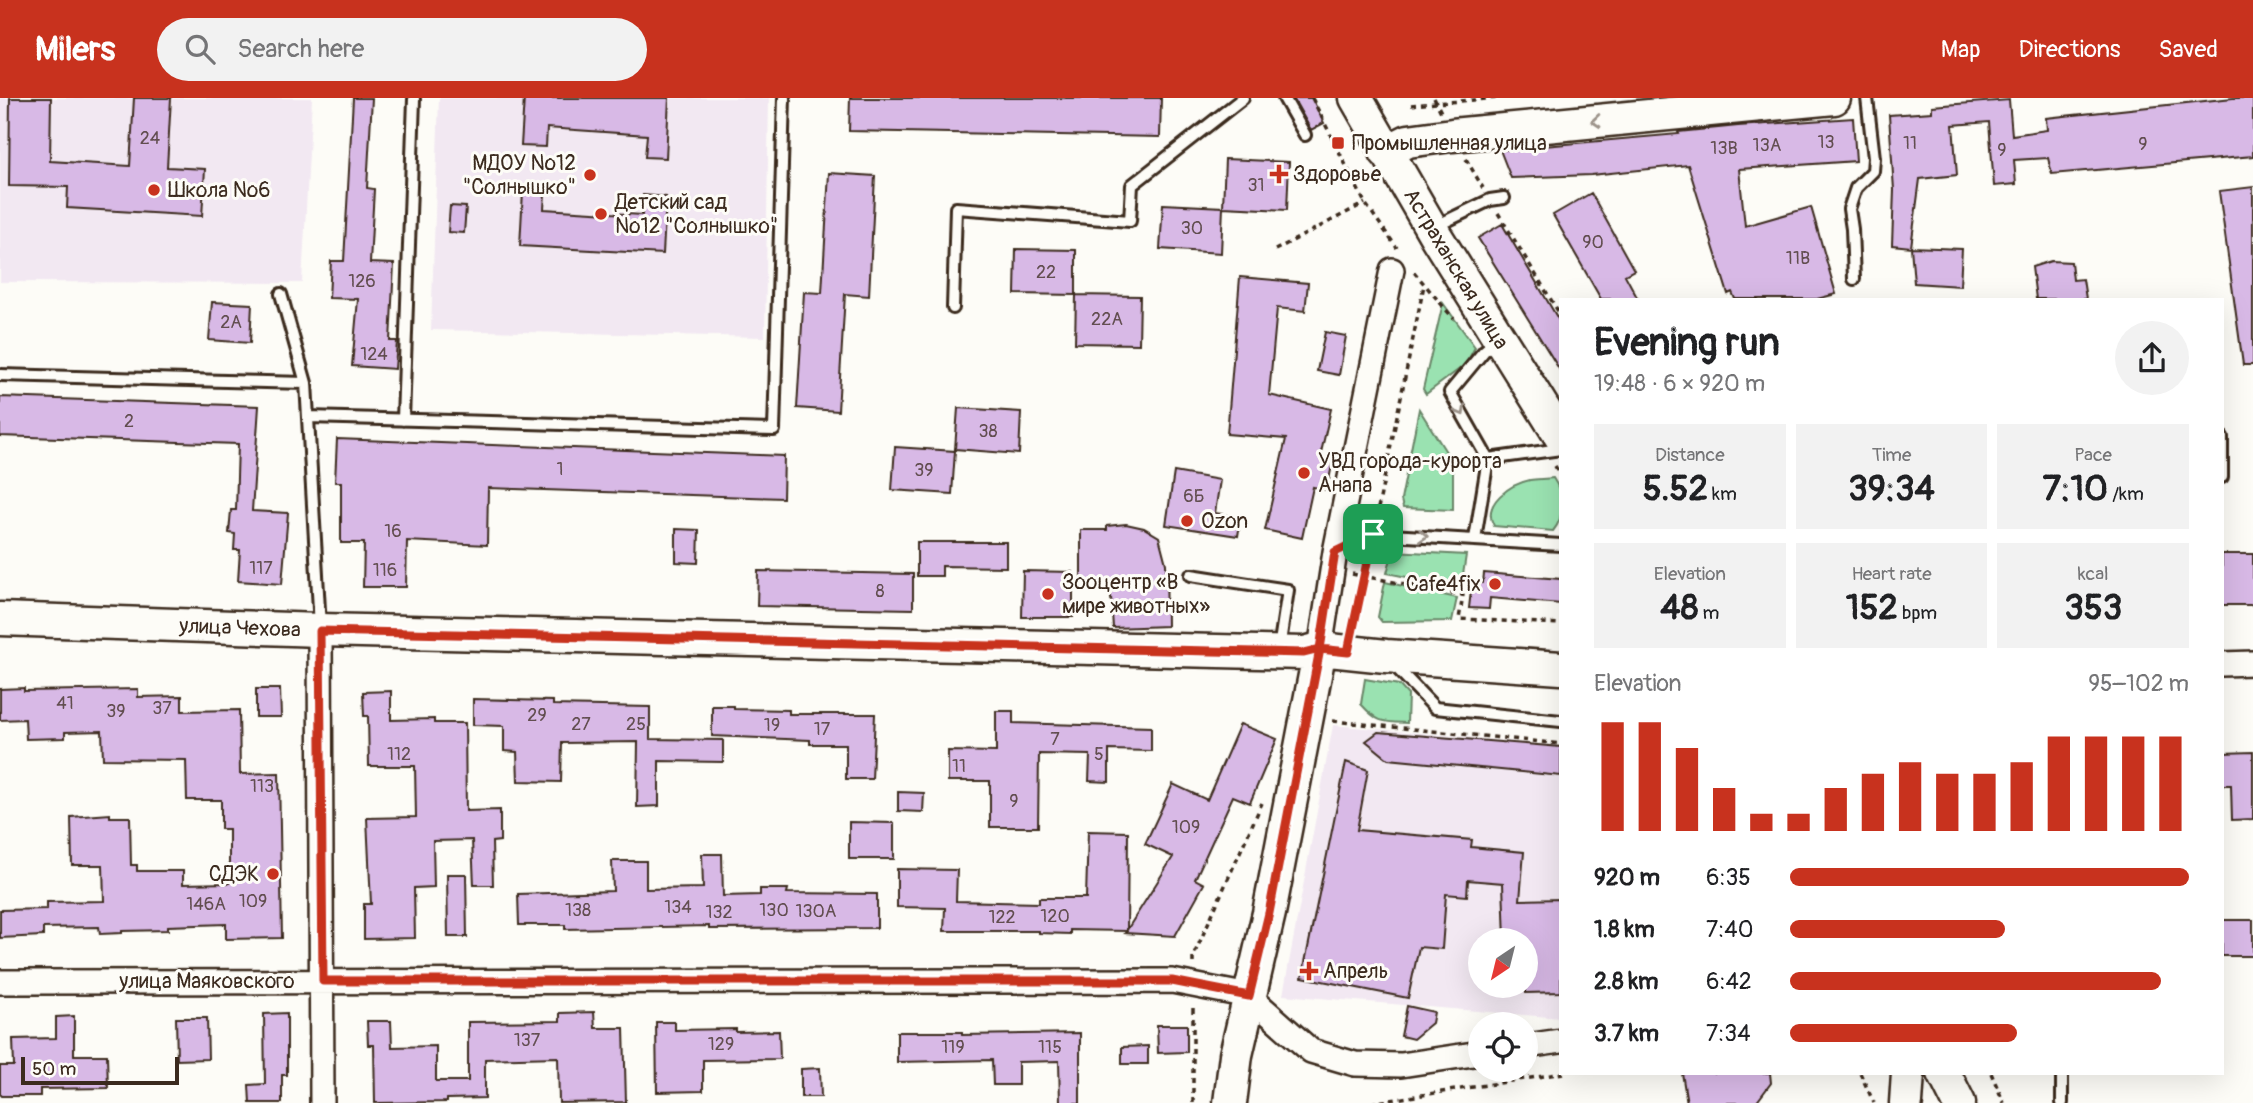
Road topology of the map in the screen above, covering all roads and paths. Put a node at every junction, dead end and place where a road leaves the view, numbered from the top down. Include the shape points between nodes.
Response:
1 (784, 98) edge
2 (1243, 98) edge
3 (1284, 98) edge
4 (1312, 98) edge
5 (1356, 98) edge
6 (1498, 98) edge
7 (1835, 98) edge
8 (1867, 98) edge
9 (414, 99) edge
10 (1796, 100) edge
11 (1410, 106) dead end
12 (1305, 135) dead end
13 (1386, 152) junction
14 (1504, 198) dead end
15 (1365, 203) junction
16 (1431, 228) junction
17 (1275, 250) dead end
18 (1401, 264) junction
19 (1854, 279) dead end
20 (1424, 285) junction
21 (281, 294) dead end
22 (953, 308) dead end
23 (1458, 323) dead end
24 (1498, 339) junction
25 (0, 375) edge
26 (306, 383) junction
27 (308, 417) junction
28 (403, 420) junction
29 (1554, 444) edge
30 (1488, 459) junction
31 (1559, 467) edge
32 (1373, 534) junction
33 (1475, 539) junction
34 (1559, 545) edge
35 (1333, 561) junction
36 (1191, 575) dead end
37 (1365, 576) junction
38 (0, 619) edge
39 (1559, 624) edge
40 (320, 631) junction
41 (1334, 650) junction
42 (1278, 652) junction
43 (1386, 656) junction
44 (2253, 663) edge
45 (2224, 664) edge
46 (1559, 668) edge
47 (1333, 721) dead end
48 (1559, 721) edge
49 (1559, 744) edge
50 (1262, 802) dead end
51 (323, 981) junction
52 (0, 982) edge
53 (1192, 985) junction
54 (1249, 996) junction
55 (1559, 1041) edge
56 (1538, 1044) edge
57 (1468, 1055) edge
58 (1559, 1074) edge
59 (1861, 1075) edge
60 (1908, 1075) edge
61 (1945, 1075) edge
62 (1992, 1075) edge
63 (2062, 1075) edge
64 (322, 1103) edge
65 (1193, 1103) edge
66 (1230, 1103) edge
67 (1371, 1103) edge
68 (1874, 1103) edge
69 (1906, 1103) edge
70 (1959, 1103) edge
71 (2004, 1103) edge
72 (2062, 1103) edge

1 - 28 lane via 774,430
2 - 22 lane via 1132,185 1130,221 956,208
3 - 12 lane
4 - 15 path
5 - 13 street, Астраханская улица
6 - 11 path
7 - 10 street
8 - 19 lane via 1874,158 1873,171 1856,188 1849,209
9 - 28 lane
10 -> 13 street via 1452,135 1408,141
13 - 16 street, Астраханская улица
14 - 16 lane
15 - 17 path
15 - 18 path
16 - 24 street, Астраханская улица
18 - 20 path
18 - 35 street
20 - 23 path
20 - 32 path
21 - 26 lane
24 - 29 street, Астраханская улица
24 -> 30 lane via 1450,392
25 - 26 lane
26 - 27 lane
27 - 28 lane
27 - 40 lane
29 - 30 lane
29 - 31 path
30 - 33 lane
32 -> 33 lane
32 - 35 lane
32 - 37 path
33 - 34 lane
35 - 37 path
35 - 41 street
36 - 42 lane via 1288,590
37 - 39 path via 1463,595 1459,619
37 - 41 path
38 - 40 street, улица Чехова
40 - 42 street, улица Чехова
40 - 51 street
41 - 42 street, улица Чехова
41 - 43 street, улица Чехова
41 - 54 street
43 - 46 street, улица Чехова
43 - 48 lane via 1435,708
44 - 45 street
47 - 49 path
50 - 53 path via 1193,957
51 - 52 street, улица Маяковского
51 - 53 street, улица Маяковского via 1172,981
51 - 64 street
53 - 54 street, улица Маяковского
53 - 65 path
54 - 57 street via 1311,1051 1355,1063 1401,1065
54 - 66 street
55 - 56 street
58 - 67 path
59 - 68 path
60 - 69 street
61 - 70 street
62 - 71 path
63 - 72 lane

